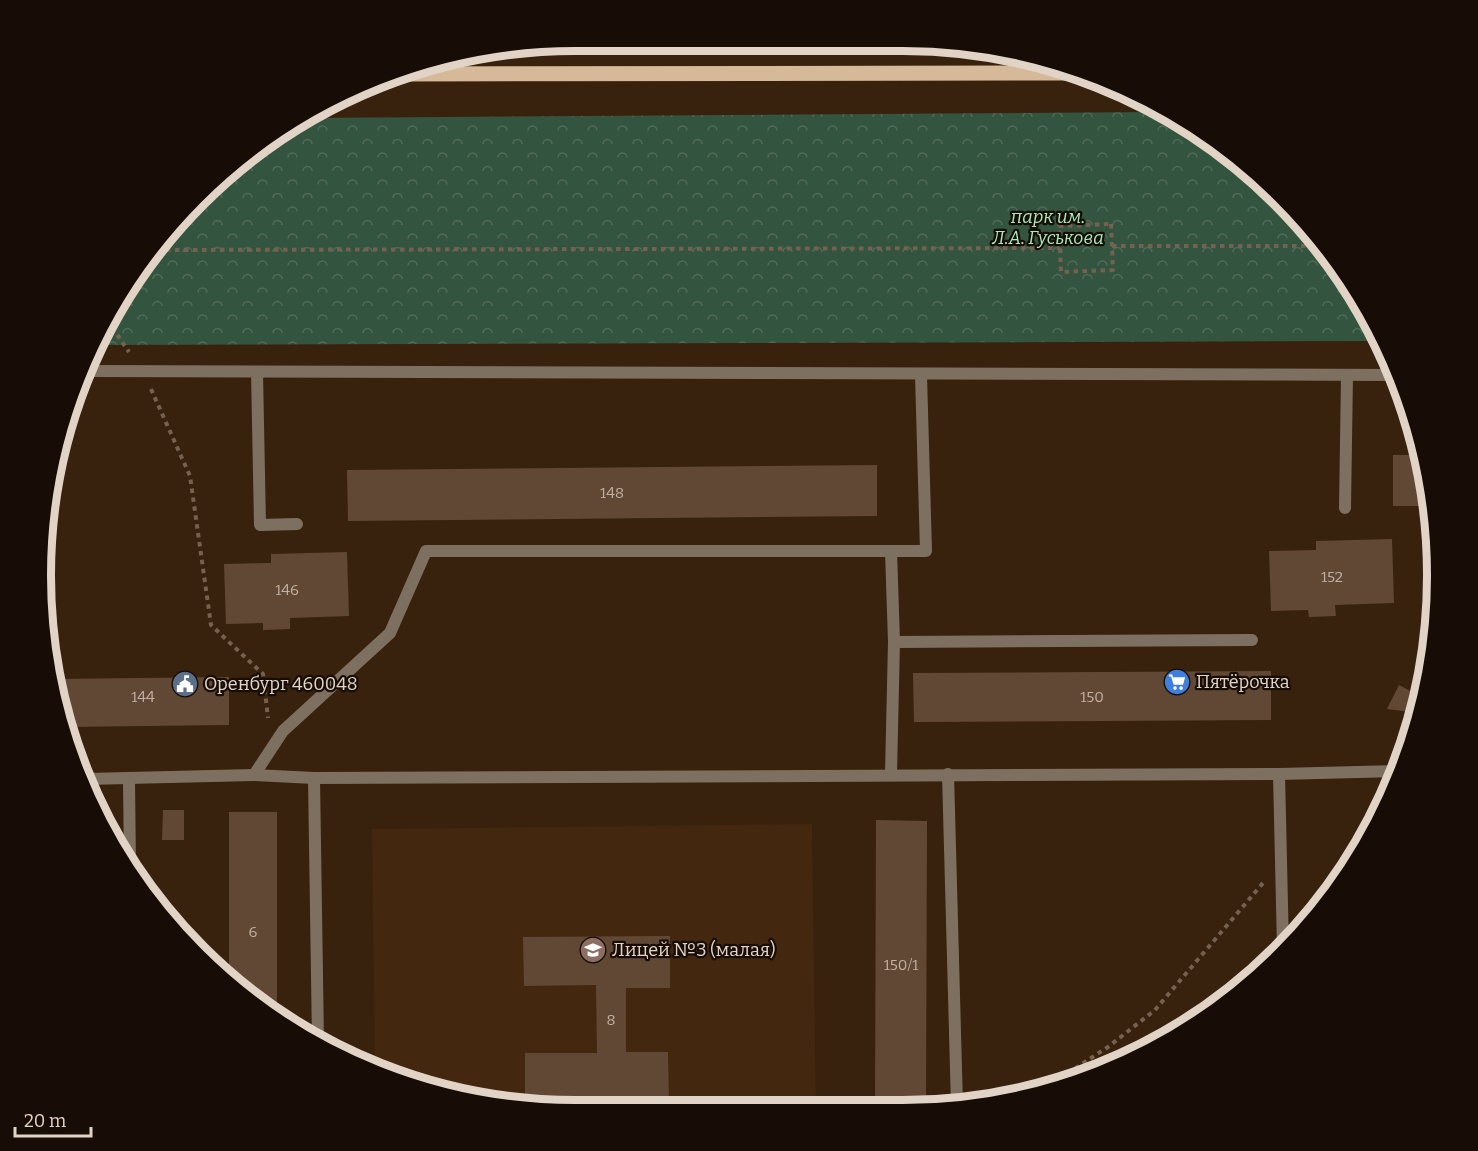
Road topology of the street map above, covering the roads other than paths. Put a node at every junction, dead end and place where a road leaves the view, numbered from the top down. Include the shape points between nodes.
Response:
1 (444, 68) edge
2 (1050, 73) edge
3 (93, 371) edge
4 (257, 372) junction
5 (921, 375) junction
6 (1347, 375) junction
7 (1387, 375) edge
8 (1345, 508) dead end
9 (297, 524) dead end
10 (891, 551) junction
11 (1252, 640) dead end
12 (894, 642) junction
13 (1389, 771) edge
14 (891, 774) junction
15 (948, 774) junction
16 (1279, 774) junction
17 (254, 775) junction
18 (314, 777) junction
19 (92, 779) edge
20 (129, 779) junction
21 (130, 852) edge
22 (1283, 936) edge
23 (318, 1033) edge
24 (957, 1097) edge

1 - 2 main road
3 - 4 lane
4 - 5 lane
4 - 9 lane via 260,525
5 - 6 lane
5 - 10 lane via 926,551
6 - 7 lane
6 - 8 lane
10 - 12 lane
10 - 17 lane via 426,551 390,633 283,731
11 - 12 lane
12 - 14 lane
13 - 16 lane
14 - 15 lane
14 - 18 lane
15 - 16 lane
15 - 24 lane
16 - 22 lane
17 - 18 lane
17 - 20 lane
18 - 23 lane
19 - 20 lane
20 - 21 lane

